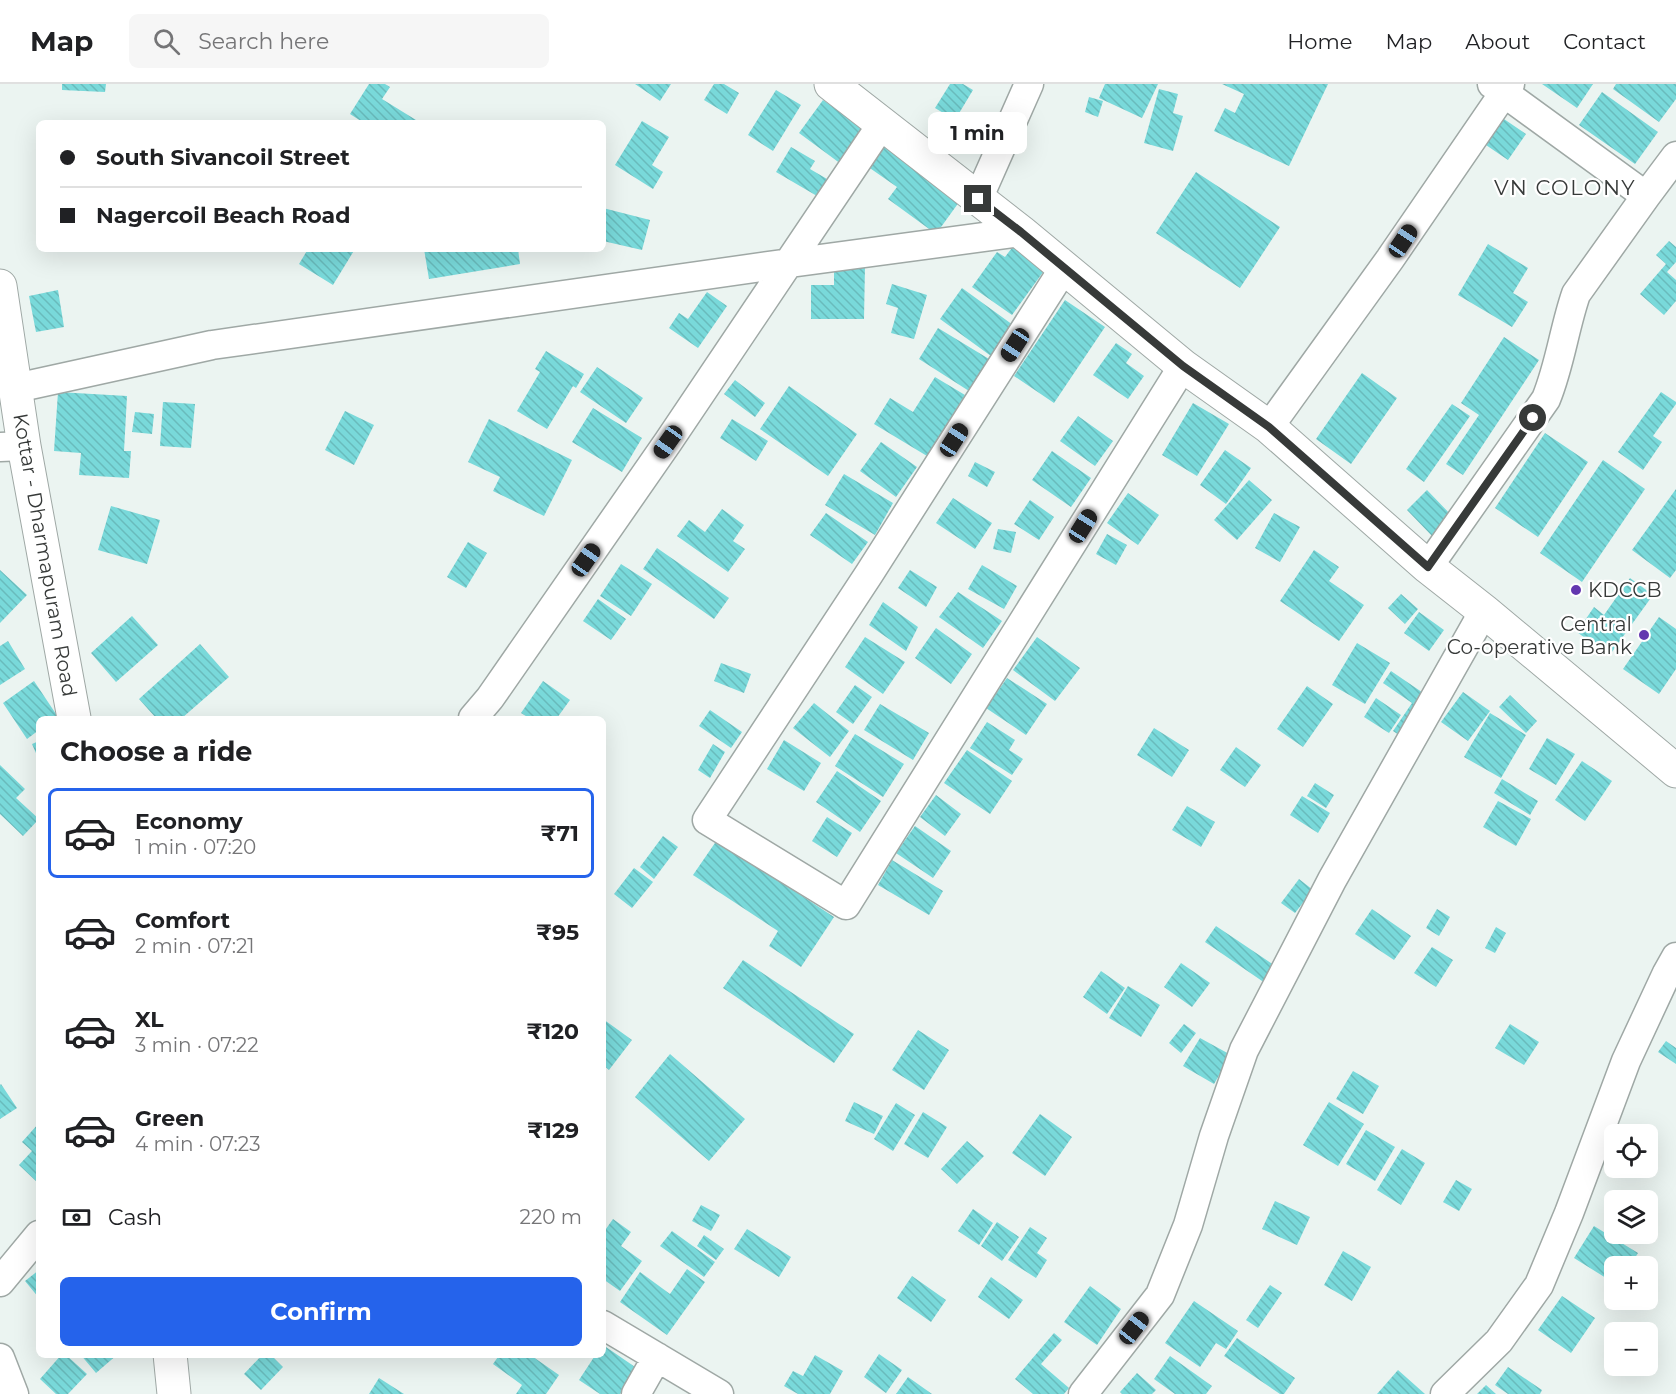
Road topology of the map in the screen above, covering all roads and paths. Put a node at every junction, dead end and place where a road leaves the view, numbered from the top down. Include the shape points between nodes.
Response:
1 (831, 84) edge
2 (1029, 84) edge
3 (1502, 87) edge
4 (882, 124) junction
5 (1676, 156) edge
6 (1646, 196) junction
7 (978, 199) junction
8 (1021, 232) junction
9 (790, 263) junction
10 (1064, 268) junction
11 (0, 285) edge
12 (1183, 366) junction
13 (16, 388) junction
14 (1269, 427) junction
15 (12, 446) edge
16 (1428, 567) junction
17 (1484, 611) junction
18 (74, 716) edge
19 (475, 716) edge
20 (1676, 771) edge
21 (1676, 957) edge
22 (36, 1239) edge
23 (0, 1282) edge
24 (606, 1327) edge
25 (657, 1357) junction
26 (0, 1358) edge
27 (170, 1358) edge
28 (14, 1394) edge
29 (174, 1394) edge
30 (636, 1394) edge
31 (719, 1394) edge
32 (1083, 1394) edge
33 (1445, 1394) edge

1 - 4 main road
2 - 7 street
3 - 6 street
3 - 14 street via 1390,259
4 - 7 main road
4 - 9 street
5 - 6 street
6 - 16 street via 1576,294 1546,399
7 - 8 main road
8 - 9 street
8 - 10 main road
9 - 13 street via 212,345
9 - 19 street
10 - 12 main road
10 - 12 street via 707,820 846,905
11 - 13 main road, Kottar - Dharmapuram Road
12 - 14 main road
13 - 15 main road, Kottar - Dharmapuram Road
14 - 16 main road
15 - 18 main road, Kottar - Dharmapuram Road
16 - 17 main road
17 - 20 main road
17 - 32 street via 1332,880 1244,1050 1188,1225 1160,1295
21 - 33 street via 1626,1061 1539,1285 1499,1341
22 - 23 street
24 - 25 street
25 - 30 street
25 - 31 street
26 - 28 street
27 - 29 main road

